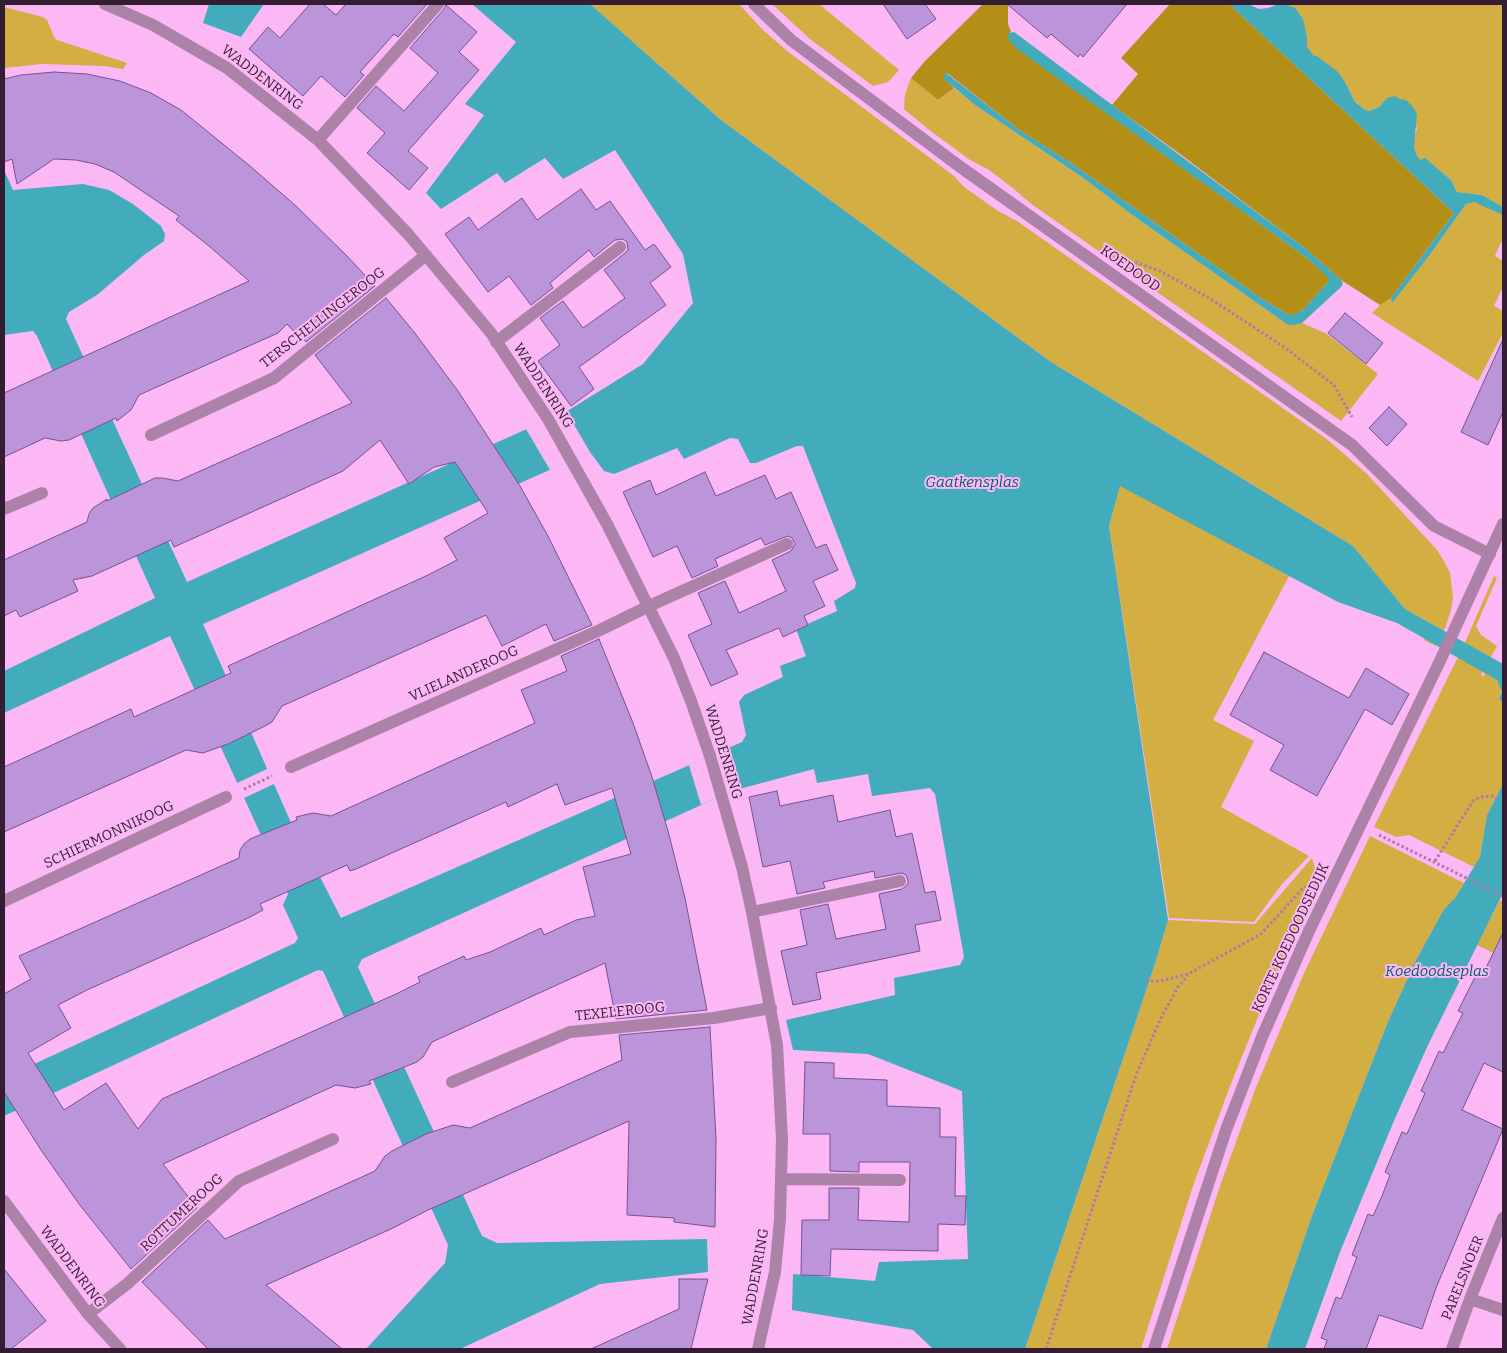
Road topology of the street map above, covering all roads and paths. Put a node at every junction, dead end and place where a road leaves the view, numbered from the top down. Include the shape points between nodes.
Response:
1 (105, 4) edge
2 (438, 4) edge
3 (754, 4) edge
4 (318, 140) junction
5 (620, 247) dead end
6 (426, 255) junction
7 (1094, 262) junction
8 (496, 342) junction
9 (152, 435) dead end
10 (1352, 445) junction
11 (42, 493) dead end
12 (4, 509) edge
13 (1503, 524) edge
14 (787, 544) dead end
15 (1490, 554) junction
16 (648, 606) junction
17 (291, 767) joint
18 (226, 797) joint
19 (1498, 799) dead end
20 (1394, 842) dead end
21 (1435, 861) junction
22 (900, 881) dead end
23 (1307, 884) dead end
24 (1503, 896) edge
25 (4, 901) edge
26 (752, 912) junction
27 (1188, 974) junction
28 (1146, 981) dead end
29 (771, 1008) junction
30 (452, 1082) dead end
31 (333, 1139) dead end
32 (782, 1179) junction
33 (900, 1180) dead end
34 (4, 1201) edge
35 (1503, 1218) edge
36 (1470, 1299) junction
37 (1503, 1310) edge
38 (88, 1314) junction
39 (120, 1349) edge
40 (758, 1349) edge
41 (1046, 1349) edge
42 (1154, 1349) edge
43 (1452, 1349) edge

1 - 4 street, WADDENRING via 153,25 227,68
2 - 4 street
3 - 7 street, KOEDOOD via 791,40
4 - 6 street, WADDENRING
5 - 8 street, WADDENRING
6 - 8 street, WADDENRING
6 - 9 street, TERSCHELLINGEROOG via 274,378
7 - 10 street, KOEDOOD
7 - 10 path via 1107,256 1118,257 1160,271 1209,298 1284,347 1334,385 1352,416
8 - 16 street, WADDENRING via 548,419 607,524
10 - 15 street, KOEDOOD via 1434,526
11 - 12 street
13 - 15 street, KORTE KOEDOODSEDIJK
14 - 16 street
15 - 42 street, KORTE KOEDOODSEDIJK via 1309,931 1262,1037 1223,1140
16 - 17 street, VLIELANDEROOG
16 - 26 street, WADDENRING via 692,701 722,796
17 - 18 path
18 - 25 street, SCHIERMONNIKOOG
19 - 21 path via 1480,797 1473,802
20 - 21 path
21 - 24 path
22 - 26 street
23 - 27 path via 1261,934
26 - 29 street, WADDENRING
27 - 28 path
27 - 41 path via 1160,1020 1136,1075
29 - 30 street, TEXELEROOG via 714,1018 570,1032
29 - 32 street, WADDENRING via 778,1072
31 - 38 street, ROTTUMEROOG via 239,1181 127,1284
32 - 33 street
32 - 40 street, WADDENRING via 777,1253
34 - 38 street, WADDENRING
35 - 36 street, PARELSNOER
36 - 37 street
36 - 43 street, PARELSNOER
38 - 39 street, WADDENRING

